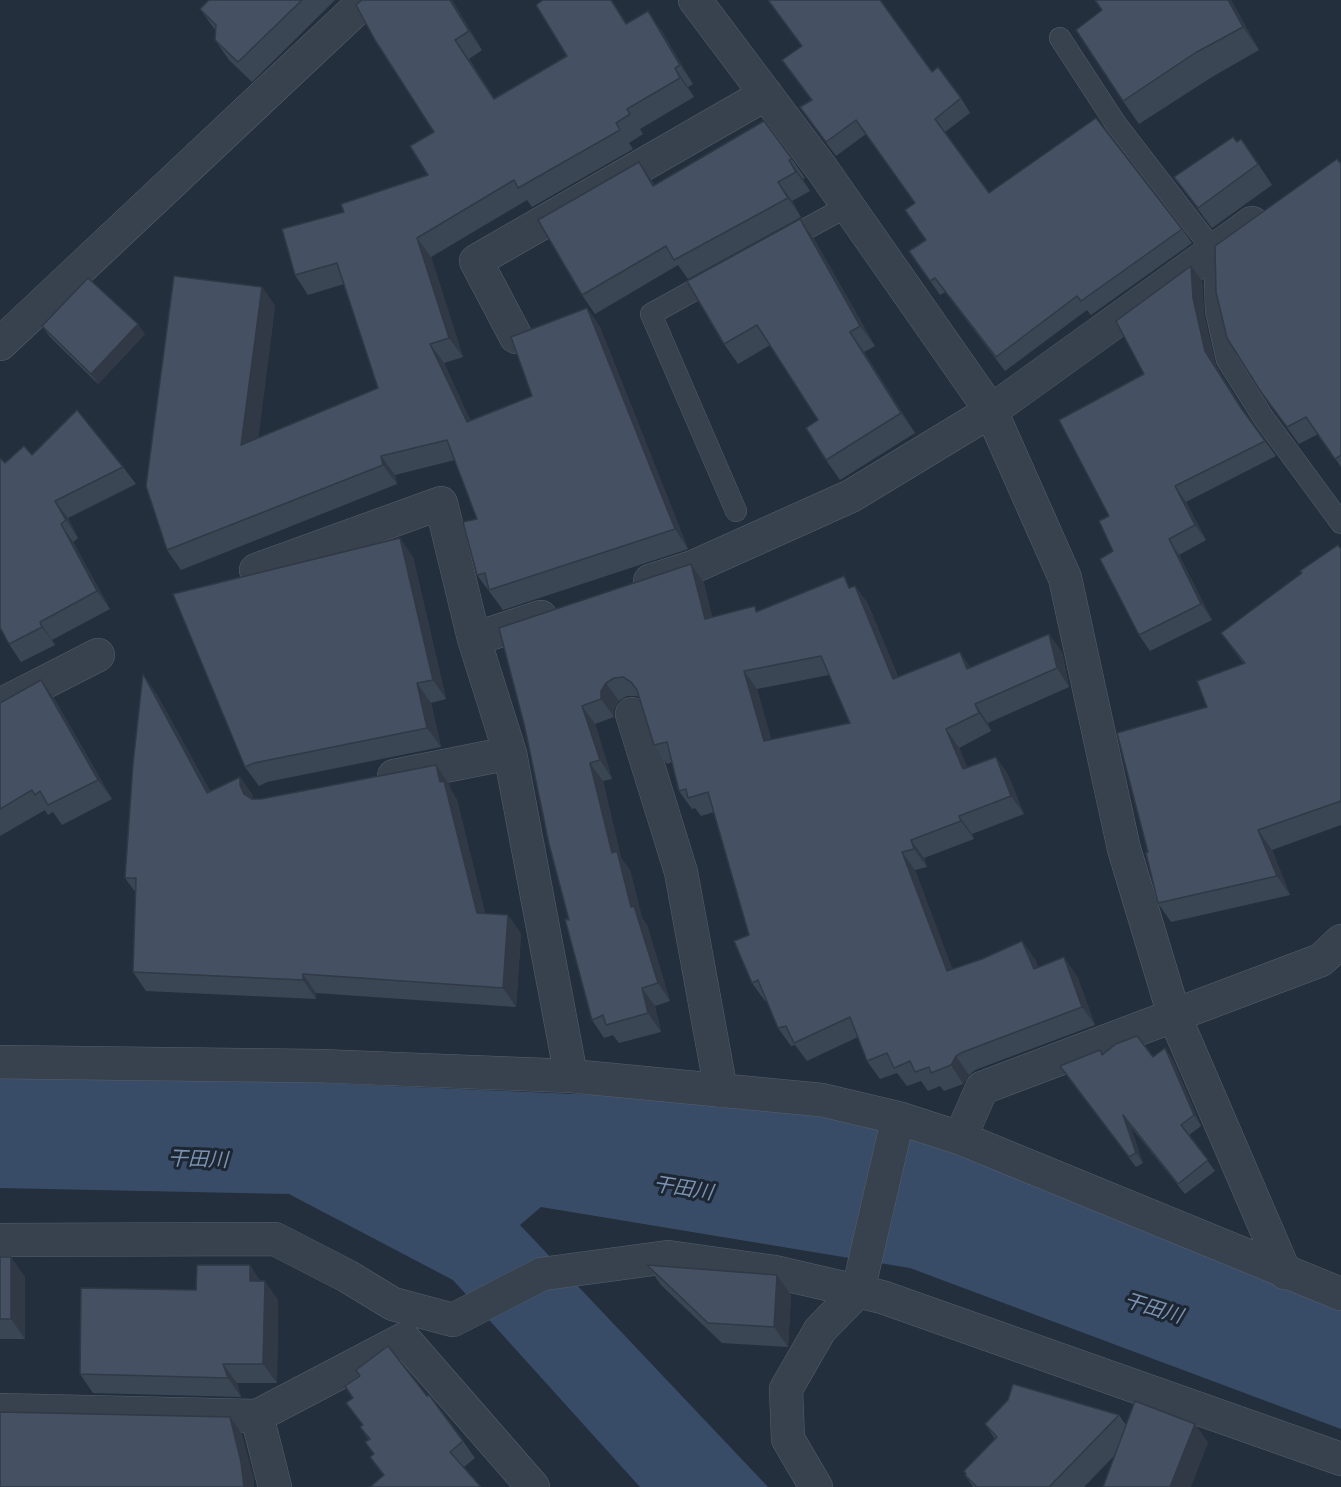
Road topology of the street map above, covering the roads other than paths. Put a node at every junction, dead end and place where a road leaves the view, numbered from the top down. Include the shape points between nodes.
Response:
1 (372, 0) edge
2 (695, 0) edge
3 (1060, 38) dead end
4 (766, 94) junction
5 (1277, 204) edge
6 (848, 206) junction
7 (1214, 251) junction
8 (765, 252) edge
9 (734, 268) edge
10 (516, 337) edge
11 (0, 344) edge
12 (991, 411) junction
13 (736, 511) dead end
14 (1341, 523) edge
15 (256, 570) dead end
16 (617, 592) edge
17 (573, 607) edge
18 (474, 639) junction
19 (98, 654) dead end
20 (0, 705) edge
21 (632, 714) dead end
22 (510, 753) junction
23 (362, 782) edge
24 (1341, 941) edge
25 (1174, 1015) junction
26 (0, 1062) edge
27 (571, 1076) junction
28 (721, 1091) junction
29 (895, 1129) junction
30 (960, 1138) junction
31 (0, 1240) edge
32 (1285, 1273) junction
33 (859, 1284) junction
34 (1341, 1294) edge
35 (0, 1410) edge
36 (257, 1416) junction
37 (1341, 1459) edge
38 (275, 1487) edge
39 (533, 1487) edge
40 (816, 1487) edge

1 - 11 street via 353,12
2 - 4 street
3 - 7 lane via 1116,124
4 - 6 street
4 - 10 street via 476,261
5 - 7 street
6 - 8 lane
6 - 12 street
7 - 12 street
7 - 14 lane via 1216,311 1227,360 1263,417
9 - 13 lane via 651,314
12 - 16 street via 851,496 693,567
12 - 25 street via 1065,578 1124,849
15 - 18 street via 441,503
17 - 18 street
18 - 22 street
19 - 20 street
21 - 28 street via 681,872
22 - 23 street
22 - 27 street
24 - 25 street via 1321,960
25 - 30 street via 982,1088
25 - 32 street
26 - 27 street via 320,1066
27 - 28 street
28 - 29 street via 822,1100
29 - 30 street
29 - 33 street
30 - 32 street
31 - 33 street via 275,1239 393,1304 453,1320 542,1274 668,1257
32 - 34 street
33 - 37 street via 882,1297
33 - 40 street via 820,1330 786,1389 788,1439
35 - 36 street
36 - 38 street
36 - 39 street via 404,1339

